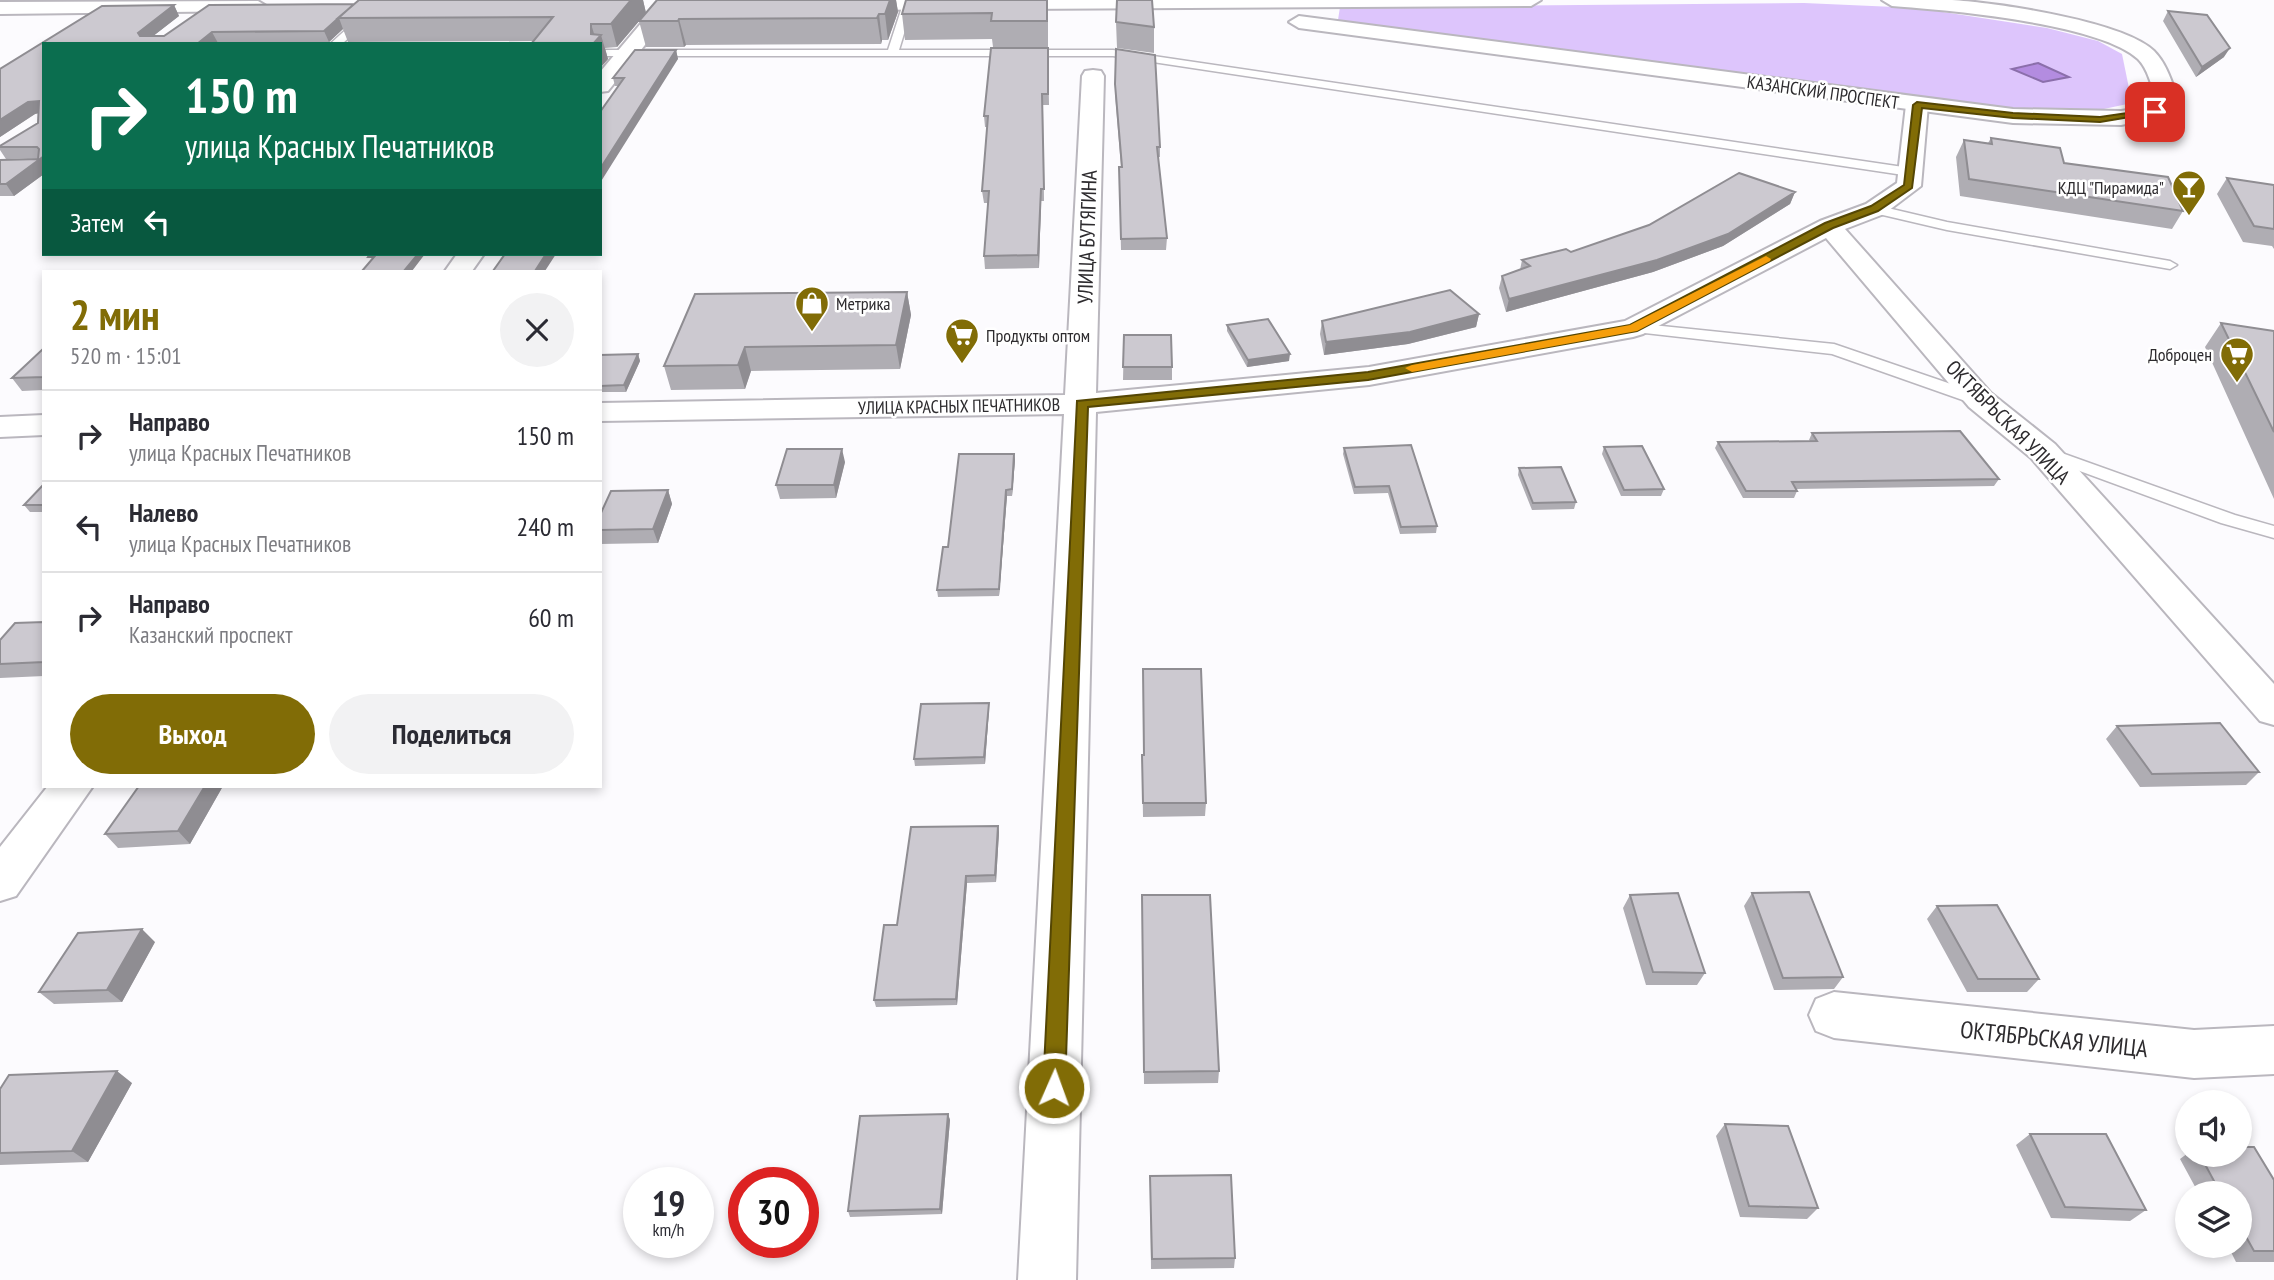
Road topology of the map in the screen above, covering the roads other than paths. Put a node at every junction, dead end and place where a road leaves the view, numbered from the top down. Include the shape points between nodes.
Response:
1 (1531, 0) edge
2 (1892, 0) edge
3 (1103, 1) edge
4 (1431, 1) edge
5 (215, 3) edge
6 (908, 4) junction
7 (1166, 4) junction
8 (819, 5) edge
9 (639, 6) dead end
10 (666, 6) junction
11 (691, 6) edge
12 (274, 7) edge
13 (352, 7) edge
14 (378, 7) joint
15 (0, 8) edge
16 (176, 30) edge
17 (337, 42) edge
18 (602, 53) edge
19 (625, 53) junction
20 (892, 53) junction
21 (1093, 76) dead end
22 (602, 83) edge
23 (1917, 105) junction
24 (1910, 172) junction
25 (1875, 209) junction
26 (1829, 226) junction
27 (469, 256) edge
28 (2170, 265) dead end
29 (459, 270) edge
30 (1633, 328) junction
31 (1980, 400) junction
32 (1081, 404) junction
33 (602, 412) edge
34 (42, 425) edge
35 (0, 427) edge
36 (2043, 451) junction
37 (2274, 532) edge
38 (2274, 709) edge
39 (70, 788) edge
40 (0, 882) edge
41 (1834, 1015) dead end
42 (2274, 1050) edge
43 (1046, 1280) edge

1 - 4 street, КАЗАНСКИЙ ПРОСПЕКТ
2 - 23 street, КАЗАНСКИЙ ПРОСПЕКТ via 2049,21 2122,41 2151,61 2166,99 2155,112 2100,120
3 - 6 street, КАЗАНСКИЙ ПРОСПЕКТ
3 - 7 street, КАЗАНСКИЙ ПРОСПЕКТ
4 - 7 street, КАЗАНСКИЙ ПРОСПЕКТ
5 - 12 street
5 - 15 street
5 - 16 street
6 - 8 street, КАЗАНСКИЙ ПРОСПЕКТ
6 - 20 lane
7 - 23 street, КАЗАНСКИЙ ПРОСПЕКТ
9 - 10 street
10 - 11 street
10 - 19 street
13 - 14 street
14 - 17 lane
18 - 19 lane
19 - 20 lane
19 - 22 street
20 - 24 lane via 1113,53
21 - 32 street, УЛИЦА БУТЯГИНА
23 - 24 street, УЛИЦА КРАСНЫХ ПЕЧАТНИКОВ
24 - 25 street, УЛИЦА КРАСНЫХ ПЕЧАТНИКОВ via 1909,186
25 - 26 street, УЛИЦА КРАСНЫХ ПЕЧАТНИКОВ
25 - 28 lane
26 - 30 street, УЛИЦА КРАСНЫХ ПЕЧАТНИКОВ
26 - 31 street, ОКТЯБРЬСКАЯ УЛИЦА
27 - 29 street
30 - 31 lane via 1834,349
30 - 32 street, УЛИЦА КРАСНЫХ ПЕЧАТНИКОВ via 1368,376
31 - 36 street, ОКТЯБРЬСКАЯ УЛИЦА
32 - 33 street, УЛИЦА КРАСНЫХ ПЕЧАТНИКОВ
32 - 43 street, УЛИЦА БУТЯГИНА
34 - 35 street
36 - 37 lane
36 - 38 street, ОКТЯБРЬСКАЯ УЛИЦА
39 - 40 street
41 - 42 street, ОКТЯБРЬСКАЯ УЛИЦА via 2194,1054

